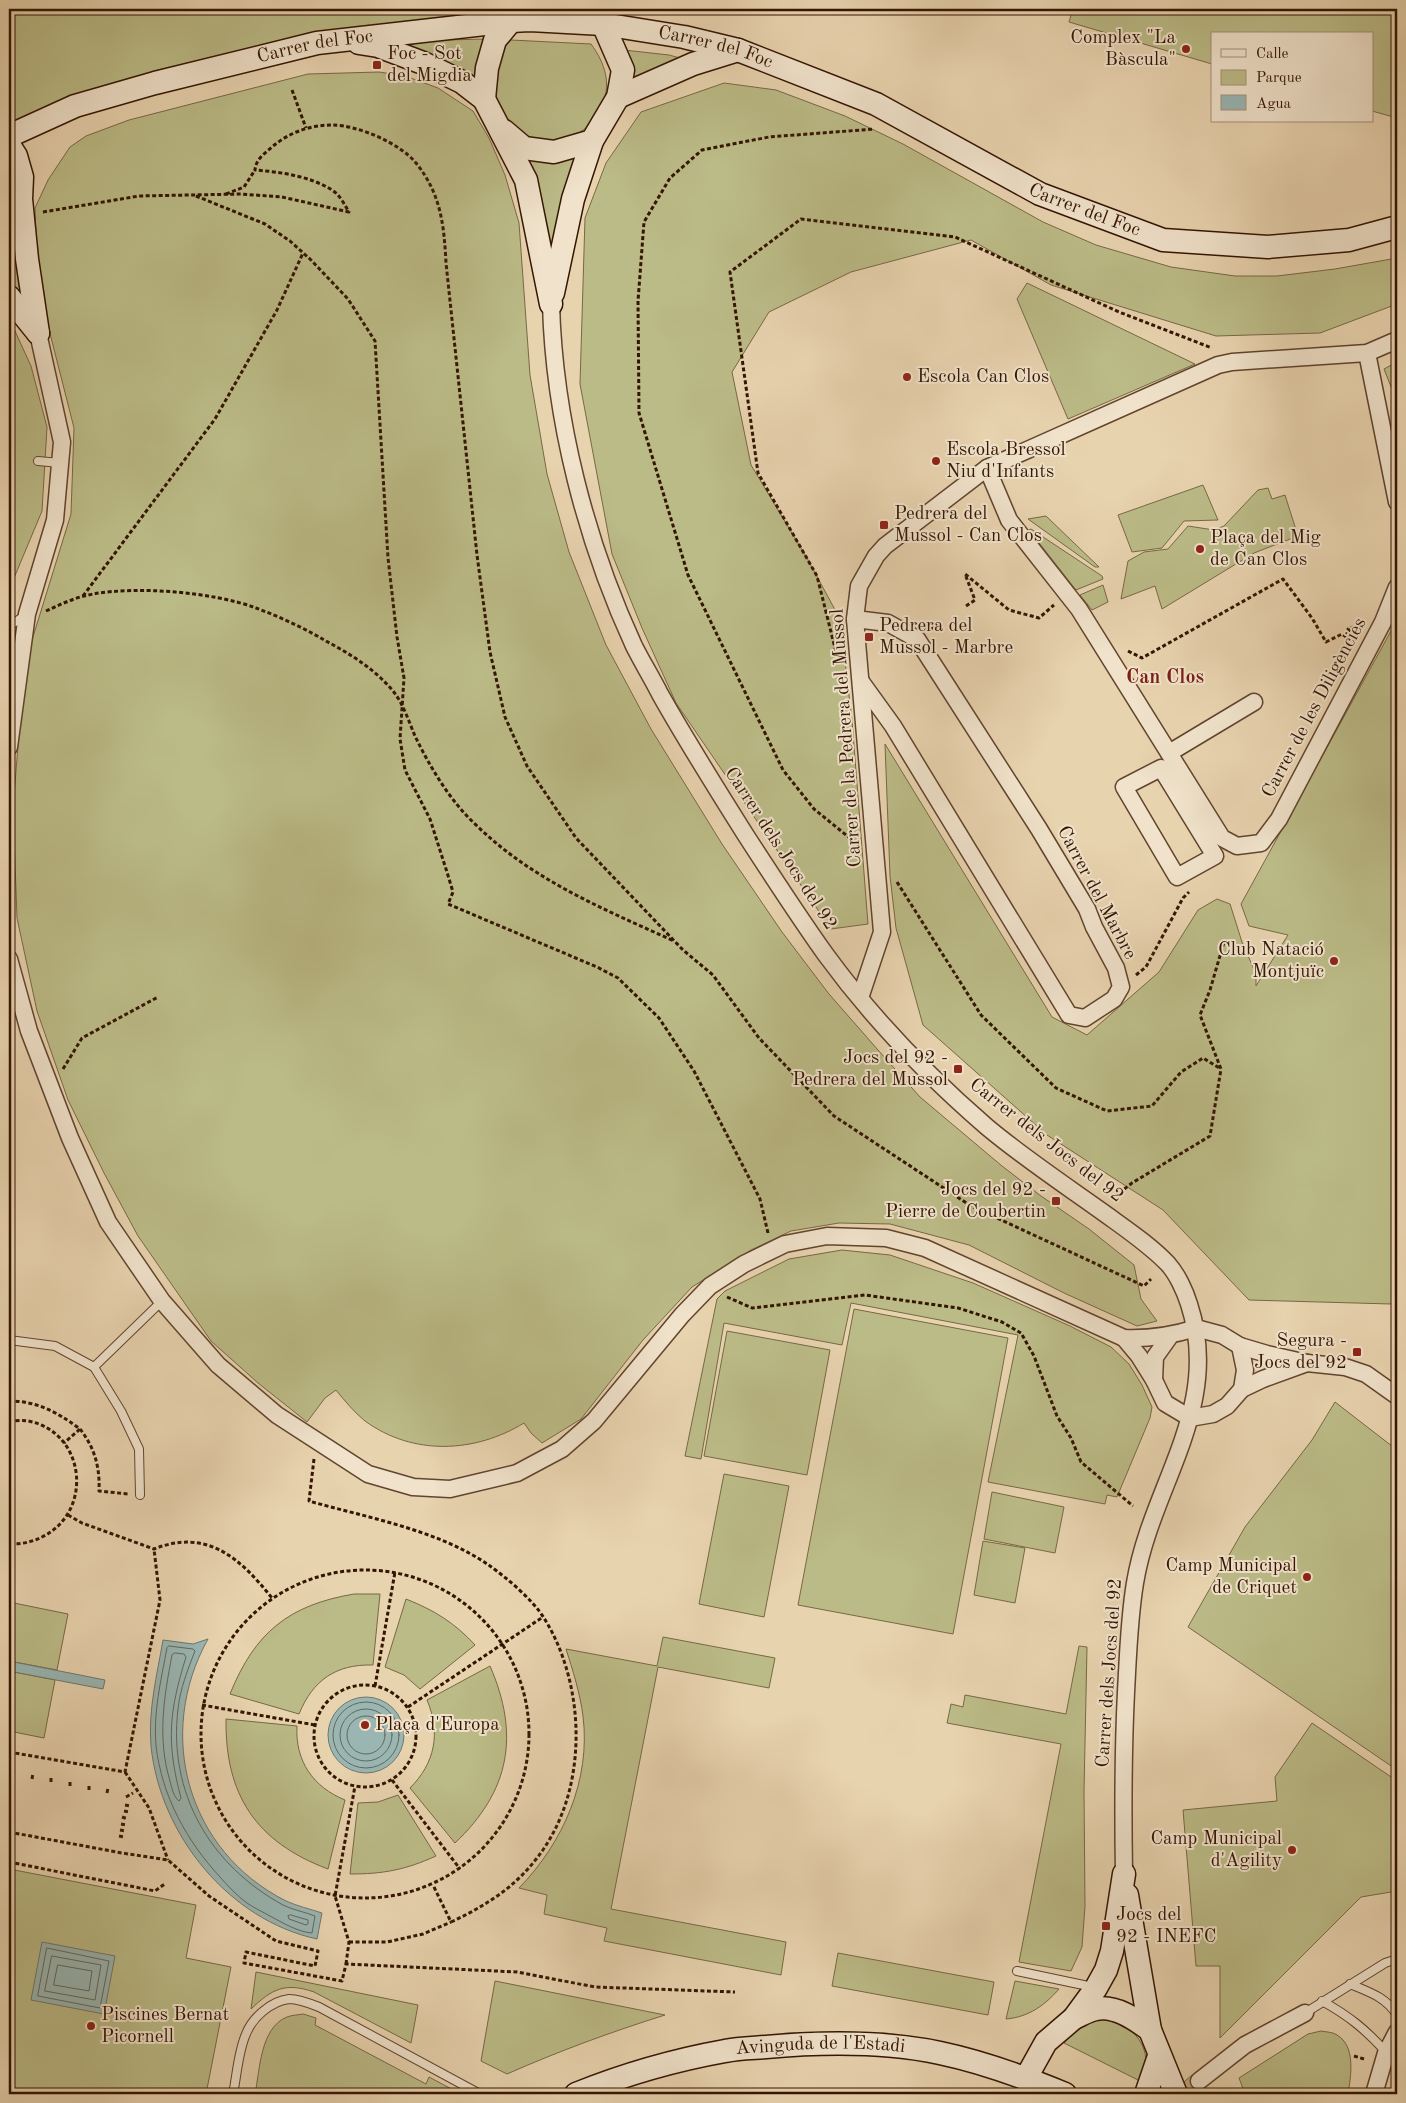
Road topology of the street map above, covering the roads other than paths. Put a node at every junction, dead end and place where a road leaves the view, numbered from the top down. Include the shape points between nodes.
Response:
1 (511, 21) junction
2 (603, 24) junction
3 (340, 40) junction
4 (738, 50) junction
5 (618, 97) junction
6 (484, 100) junction
7 (499, 127) junction
8 (9, 136) edge
9 (592, 141) junction
10 (9, 145) edge
11 (21, 199) junction
12 (9, 227) edge
13 (1397, 227) edge
14 (9, 297) edge
15 (551, 304) junction
16 (38, 333) junction
17 (1397, 340) edge
18 (1367, 353) junction
19 (38, 461) dead end
20 (60, 463) junction
21 (986, 468) junction
22 (1397, 502) edge
23 (1397, 587) edge
24 (35, 613) junction
25 (855, 619) junction
26 (9, 626) edge
27 (859, 679) junction
28 (1254, 702) dead end
29 (9, 747) edge
30 (1169, 753) junction
31 (1214, 856) joint
32 (9, 959) edge
33 (860, 998) junction
34 (162, 1301) junction
35 (1196, 1328) junction
36 (1170, 1336) junction
37 (1124, 1338) junction
38 (9, 1340) edge
39 (1240, 1346) junction
40 (1307, 1363) junction
41 (94, 1367) junction
42 (1154, 1380) junction
43 (1242, 1389) junction
44 (1397, 1396) edge
45 (1190, 1418) junction
46 (140, 1495) road end
47 (1124, 1874) junction
48 (1397, 1959) edge
49 (1017, 1971) dead end
50 (1350, 1984) junction
51 (1096, 1988) junction
52 (1322, 2001) junction
53 (1305, 2013) joint
54 (1397, 2014) edge
55 (1074, 2018) junction
56 (1150, 2030) junction
57 (1397, 2032) edge
58 (1386, 2053) junction
59 (1159, 2056) junction
60 (1026, 2078) junction
61 (1199, 2081) tunnel mouth
62 (233, 2094) edge
63 (480, 2094) edge
64 (576, 2094) edge
65 (1065, 2094) edge
66 (1146, 2094) edge
67 (1176, 2094) edge
68 (1374, 2094) edge

1 - 2 street, Carrer del Foc
1 - 3 street, Carrer del Foc
1 - 6 street via 495,40 487,68
2 - 4 street, Carrer del Foc via 684,37
2 - 5 street via 623,70
3 - 6 street via 378,46 423,63 462,82
3 - 8 street, Carrer del Foc via 155,83 84,104
4 - 5 street via 693,64
4 - 13 street, Carrer del Foc via 876,104 1040,194 1163,240 1268,247 1349,240
5 - 9 street
6 - 7 street
7 - 9 street via 524,148 554,152
7 - 15 street via 526,180
9 - 15 street via 573,199
10 - 11 street via 22,177
11 - 12 street
11 - 16 street
14 - 16 street
15 - 33 street, Carrer dels Jocs del 92 via 565,434 600,563 635,649 688,744 762,860 827,956
16 - 20 street via 62,442
17 - 18 street, Carrer de la Pedrera del Mussol
18 - 21 street, Carrer de la Pedrera del Mussol via 1218,365
18 - 22 street
19 - 20 lane
20 - 24 street via 55,520
21 - 25 street, Carrer de la Pedrera del Mussol via 880,551 859,586
21 - 30 street via 1010,520 1080,609
23 - 30 street, Carrer de les Diligències via 1383,622 1279,819 1261,843 1237,846 1222,838
24 - 26 lane
24 - 29 street
25 - 27 street, Carrer de la Pedrera del Mussol
25 - 27 street, Carrer del Marbre via 888,623 917,639 1087,909 1116,968 1121,987 1114,999 1085,1018 1069,1015 893,726
27 - 33 street, Carrer de la Pedrera del Mussol via 882,932
28 - 30 street
31 - 31 street via 1177,877 1124,787 1161,768
32 - 34 street via 30,1031 74,1146 108,1222
33 - 35 street, Carrer dels Jocs del 92 via 919,1064 989,1128 1128,1230 1170,1267 1187,1298
34 - 37 street via 218,1365 277,1415 318,1443 368,1474 413,1487 450,1489 517,1473 562,1449 594,1421 710,1286 744,1264 786,1244 827,1236 886,1238 925,1248
34 - 41 lane
35 - 36 street
35 - 39 street via 1222,1335
35 - 45 street, Carrer dels Jocs del 92 via 1200,1355
36 - 37 street
36 - 42 street via 1155,1357
37 - 42 street
38 - 41 lane via 55,1346
39 - 40 street
39 - 43 street via 1245,1370
40 - 43 street
40 - 44 street via 1345,1367 1366,1374
41 - 46 lane via 121,1411 139,1449
42 - 45 street via 1165,1403
43 - 45 street via 1227,1406 1212,1414
45 - 47 street, Carrer dels Jocs del 92 via 1150,1522 1134,1586 1124,1730
47 - 51 street via 1112,1951
47 - 56 street
48 - 50 lane
49 - 51 lane
50 - 52 lane
50 - 54 lane via 1375,1994 1390,2004
51 - 55 street
52 - 53 lane
52 - 58 lane via 1366,2030
53 - 61 street via 1245,2046
55 - 56 street via 1096,2009 1117,2010
55 - 60 street via 1046,2042
56 - 59 street
57 - 58 street
58 - 68 street
59 - 66 street
59 - 67 street
60 - 64 street, Avinguda de l'Estadi via 938,2052 880,2045 799,2044 726,2051 616,2078
60 - 65 street, Avinguda de l'Estadi
62 - 63 lane via 245,2035 252,2022 275,2004 288,1999 319,2007

